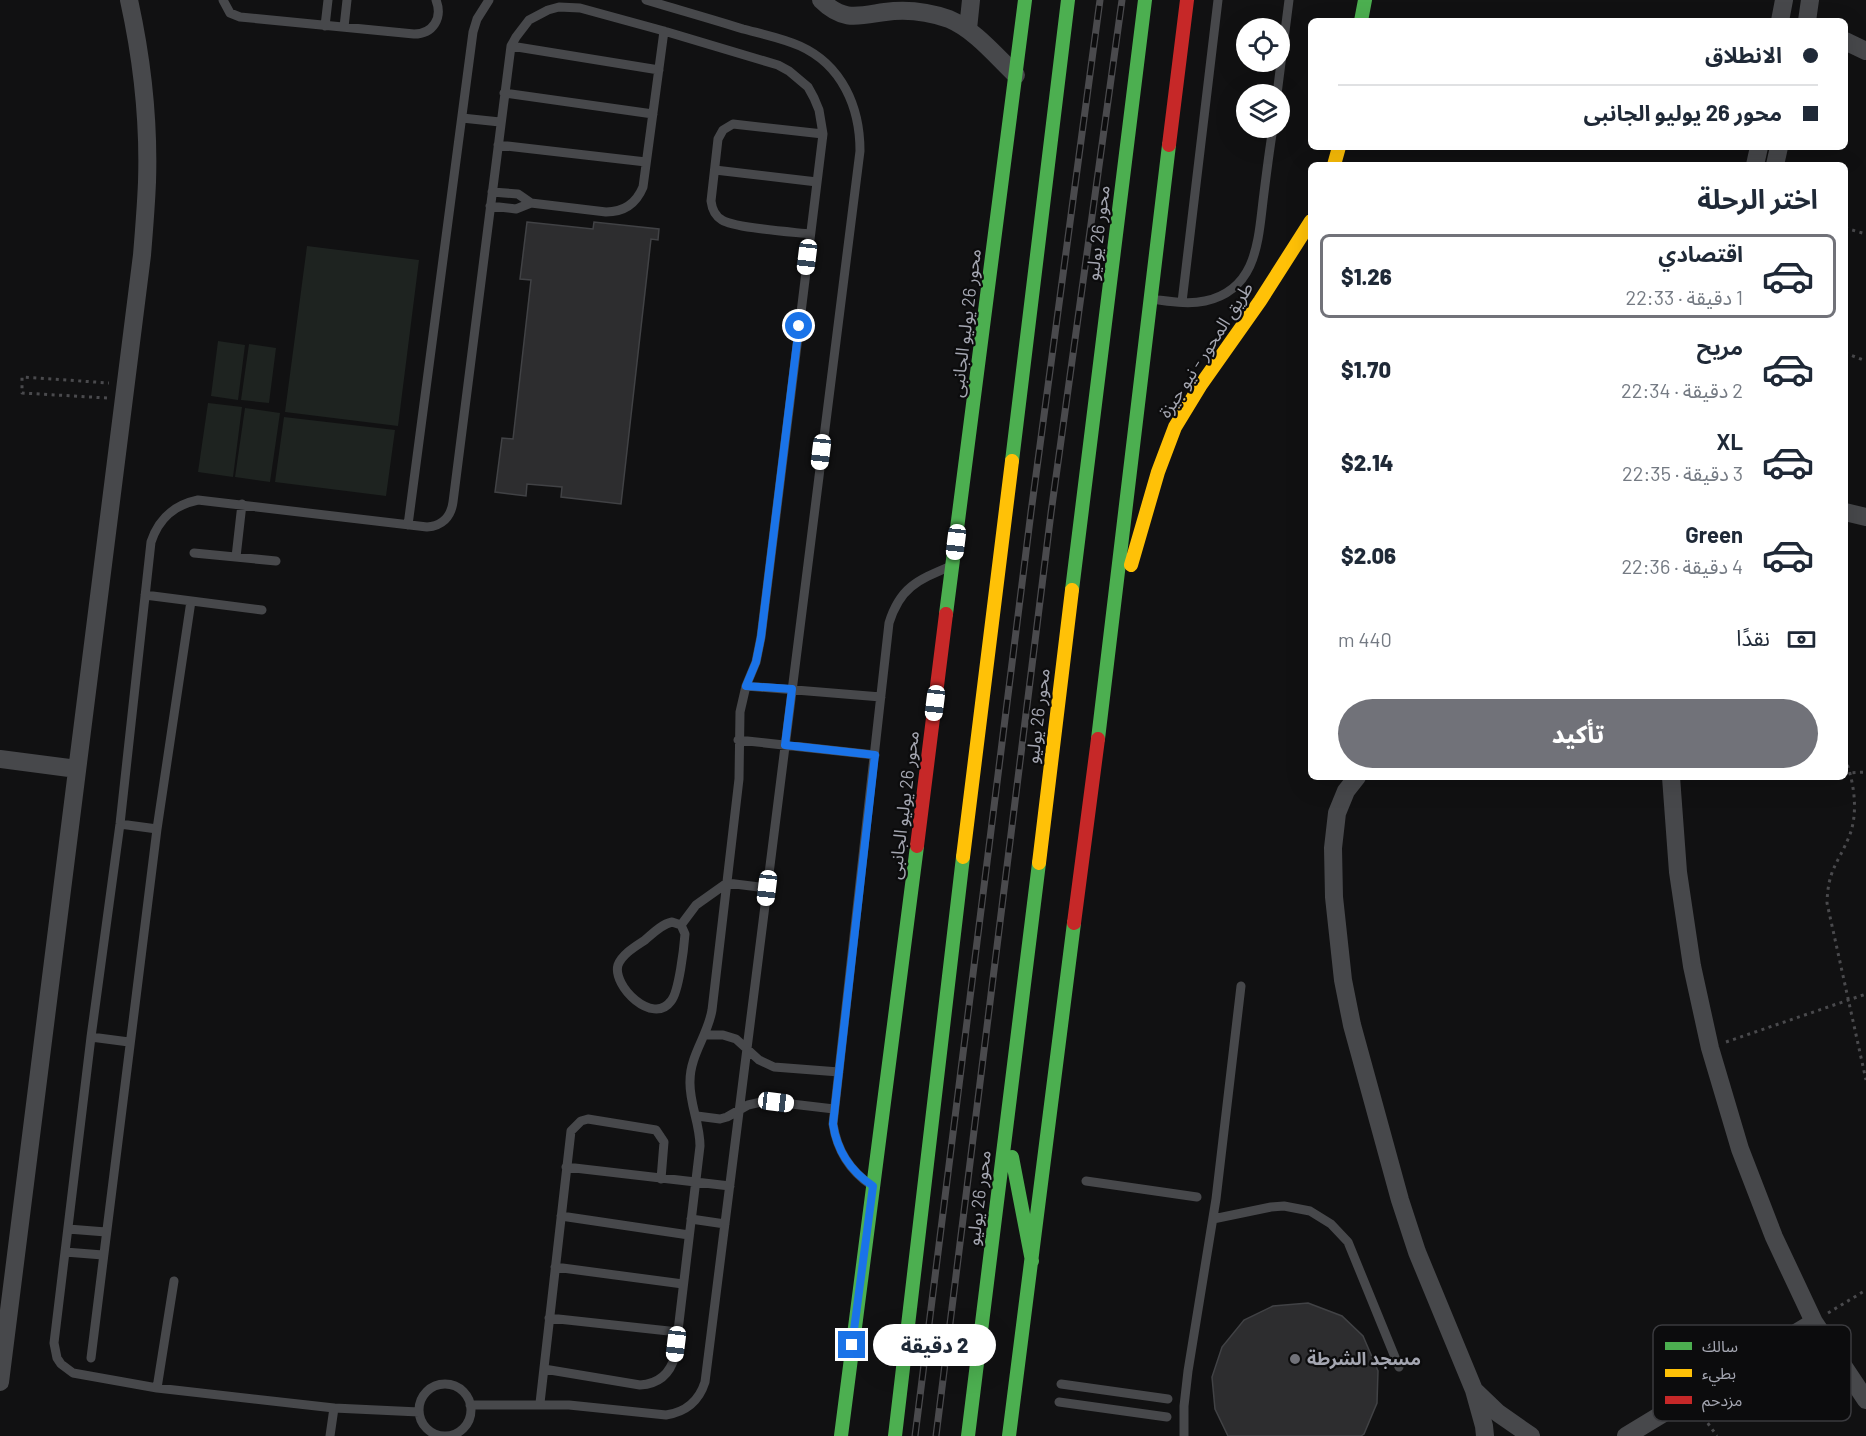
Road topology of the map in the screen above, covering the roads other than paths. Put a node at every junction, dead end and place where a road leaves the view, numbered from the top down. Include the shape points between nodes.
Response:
1 (129, 0) edge
2 (223, 0) edge
3 (328, 0) edge
4 (347, 0) edge
5 (436, 0) edge
6 (489, 0) edge
7 (646, 0) edge
8 (683, 0) edge
9 (876, 0) edge
10 (971, 0) edge
11 (1025, 0) edge
12 (1068, 0) edge
13 (1145, 0) edge
14 (1187, 0) edge
15 (1218, 0) edge
16 (1289, 0) edge
17 (1365, 0) edge
18 (1784, 0) edge
19 (1810, 0) edge
20 (660, 2) edge
21 (825, 2) edge
22 (681, 10) junction
23 (863, 17) junction
24 (1362, 18) edge
25 (1781, 18) edge
26 (1807, 18) edge
27 (325, 26) junction
28 (344, 27) junction
29 (968, 29) junction
30 (664, 32) junction
31 (1848, 42) edge
32 (511, 46) junction
33 (1865, 51) edge
34 (1848, 56) edge
35 (659, 70) junction
36 (1016, 75) junction
37 (1278, 84) edge
38 (504, 93) junction
39 (652, 114) junction
40 (462, 118) junction
41 (500, 122) junction
42 (823, 135) junction
43 (1272, 138) edge
44 (498, 145) junction
45 (646, 162) junction
46 (715, 170) junction
47 (817, 182) junction
48 (492, 192) junction
49 (531, 203) junction
50 (490, 206) junction
51 (1308, 226) edge
52 (810, 234) junction
53 (1149, 299) junction
54 (1182, 302) junction
55 (242, 504) junction
56 (1848, 513) edge
57 (1866, 517) edge
58 (408, 525) junction
59 (194, 553) dead end
60 (236, 557) junction
61 (276, 561) dead end
62 (953, 565) junction
63 (145, 595) junction
64 (190, 601) junction
65 (262, 610) dead end
66 (1114, 610) junction
67 (746, 686) junction
68 (792, 689) junction
69 (881, 697) junction
70 (738, 740) junction
71 (785, 745) junction
72 (875, 755) junction
73 (0, 759) edge
74 (77, 769) junction
75 (1355, 780) edge
76 (1671, 780) edge
77 (120, 824) junction
78 (157, 829) junction
79 (727, 883) junction
80 (767, 888) junction
81 (681, 925) junction
82 (1241, 986) dead end
83 (705, 1035) junction
84 (91, 1037) junction
85 (129, 1042) junction
86 (747, 1048) junction
87 (839, 1072) junction
88 (834, 1109) junction
89 (740, 1110) junction
90 (697, 1116) junction
91 (1006, 1127) junction
92 (566, 1167) junction
93 (662, 1179) junction
94 (1086, 1181) dead end
95 (696, 1183) junction
96 (730, 1186) junction
97 (873, 1186) junction
98 (1197, 1197) dead end
99 (561, 1216) junction
100 (691, 1219) junction
101 (1213, 1219) junction
102 (725, 1224) junction
103 (68, 1229) junction
104 (106, 1232) junction
105 (689, 1235) junction
106 (65, 1252) junction
107 (103, 1255) junction
108 (1032, 1261) junction
109 (555, 1267) junction
110 (174, 1281) dead end
111 (683, 1284) junction
112 (549, 1318) junction
113 (1814, 1322) junction
114 (1809, 1325) edge
115 (1816, 1325) edge
116 (678, 1332) junction
117 (91, 1358) dead end
118 (1399, 1367) dead end
119 (543, 1369) junction
120 (1851, 1378) edge
121 (0, 1382) edge
122 (1061, 1384) dead end
123 (157, 1388) junction
124 (1474, 1390) junction
125 (1168, 1399) dead end
126 (1866, 1400) edge
127 (1059, 1402) dead end
128 (540, 1403) junction
129 (470, 1405) junction
130 (334, 1408) junction
131 (419, 1412) junction
132 (1167, 1417) dead end
133 (1653, 1420) edge
134 (458, 1434) edge
135 (435, 1435) edge
136 (330, 1436) edge
137 (841, 1436) edge
138 (895, 1436) edge
139 (968, 1436) edge
140 (1009, 1436) edge
141 (1184, 1436) edge
142 (1485, 1436) edge
143 (1531, 1436) edge
144 (1626, 1436) edge

1 - 74 street via 145,105 147,180 142,255
2 - 27 lane via 230,13 240,17
3 - 27 lane
4 - 28 lane
5 - 28 lane via 436,22 421,34
6 - 40 lane via 473,32
7 - 20 lane
8 - 22 lane
9 - 23 street
10 - 29 street
11 - 36 main road, محور 26 يوليو الجانبى
12 - 138 main road
13 - 91 main road, محور 26 يوليو
14 - 53 main road
15 - 54 lane
16 - 37 lane
17 - 24 main road
18 - 25 street
19 - 26 street
20 - 22 lane
21 - 23 street via 845,15
22 - 68 lane via 788,41 816,55 847,90 858,119 860,151
23 - 29 street via 885,12 928,13
27 - 28 lane
29 - 36 street
30 - 32 lane via 580,8 559,8 529,20
30 - 35 lane
30 - 42 lane via 789,71 808,87 814,98
31 - 33 street
32 - 35 lane
32 - 38 lane
33 - 34 street
35 - 39 lane
36 - 62 main road, محور 26 يوليو الجانبى
38 - 39 lane
38 - 41 lane
39 - 45 lane
40 - 41 lane
40 - 58 lane
41 - 44 lane
42 - 46 lane via 733,124 720,134
42 - 47 lane
43 - 54 lane via 1253,260 1240,282 1219,297
44 - 45 lane
44 - 48 lane
45 - 49 lane via 640,194 623,210 606,212
46 - 47 lane
46 - 52 lane via 712,206 723,221
47 - 52 lane
48 - 49 lane via 518,194
48 - 50 lane
49 - 50 lane via 516,209
50 - 58 lane via 452,509 445,520 433,526
51 - 66 main road, طريق المحور - نيو جيزة via 1175,428
52 - 67 lane via 761,637
53 - 54 lane
53 - 66 main road
55 - 58 lane
55 - 60 lane
55 - 63 lane via 198,500 186,502 166,515 151,542
56 - 57 street
59 - 60 lane
60 - 61 lane
62 - 69 lane via 914,583 898,601 889,623
62 - 97 main road, محور 26 يوليو الجانبى
63 - 64 lane
63 - 77 lane
64 - 65 lane
64 - 78 lane
66 - 108 main road
67 - 68 lane
67 - 70 lane
68 - 69 lane
68 - 71 lane
69 - 72 lane
70 - 71 lane
70 - 79 lane via 739,779
71 - 72 lane
71 - 80 lane
72 - 87 lane
73 - 74 street
74 - 121 street
75 - 124 street via 1337,813 1333,848 1343,980 1400,1200
76 - 113 street via 1678,872 1692,966 1710,1048 1740,1149 1774,1237
77 - 78 lane
77 - 84 lane
78 - 85 lane
79 - 80 lane
79 - 81 lane via 696,905
79 - 83 lane via 712,1010
80 - 86 lane
81 - 81 lane via 667,923 619,961 620,982 646,1008 663,1008 675,996 685,933
82 - 101 lane
83 - 86 lane via 729,1036
83 - 90 lane via 691,1069 690,1093
84 - 85 lane
84 - 103 lane
85 - 104 lane
86 - 87 lane via 774,1067
86 - 89 lane
87 - 88 lane
88 - 89 lane via 766,1101
88 - 97 lane via 839,1149 853,1170
89 - 90 lane via 720,1119
89 - 96 lane
90 - 95 lane via 700,1136
91 - 108 main road
91 - 139 main road, محور 26 يوليو
92 - 93 lane
92 - 93 lane via 571,1131 581,1121 595,1119 651,1128 659,1133 664,1148
92 - 99 lane
93 - 95 lane
94 - 98 lane
95 - 96 lane
95 - 100 lane
96 - 102 lane
97 - 137 main road, محور 26 يوليو الجانبى
99 - 105 lane
99 - 109 lane
100 - 102 lane
100 - 105 lane
101 - 118 lane via 1284,1206 1310,1211 1332,1224 1348,1242
101 - 141 lane via 1188,1371
102 - 128 lane via 705,1382 691,1405 666,1415
103 - 104 lane
103 - 106 lane
104 - 107 lane
105 - 111 lane
106 - 107 lane
106 - 123 lane via 54,1343 61,1364 73,1373
107 - 117 lane
108 - 140 main road
109 - 111 lane
109 - 112 lane
110 - 123 lane
111 - 116 lane
112 - 116 lane
112 - 119 lane
113 - 114 street
113 - 115 street
116 - 119 lane via 669,1371 656,1382 640,1385
119 - 128 lane
120 - 126 street
122 - 125 lane
123 - 130 lane
124 - 142 street
124 - 143 street
127 - 132 lane
128 - 129 lane
129 - 131 lane via 463,1391 442,1384 428,1391
129 - 134 lane via 469,1420
130 - 131 lane
130 - 136 lane
131 - 135 lane via 424,1425
133 - 144 street
134 - 135 lane

